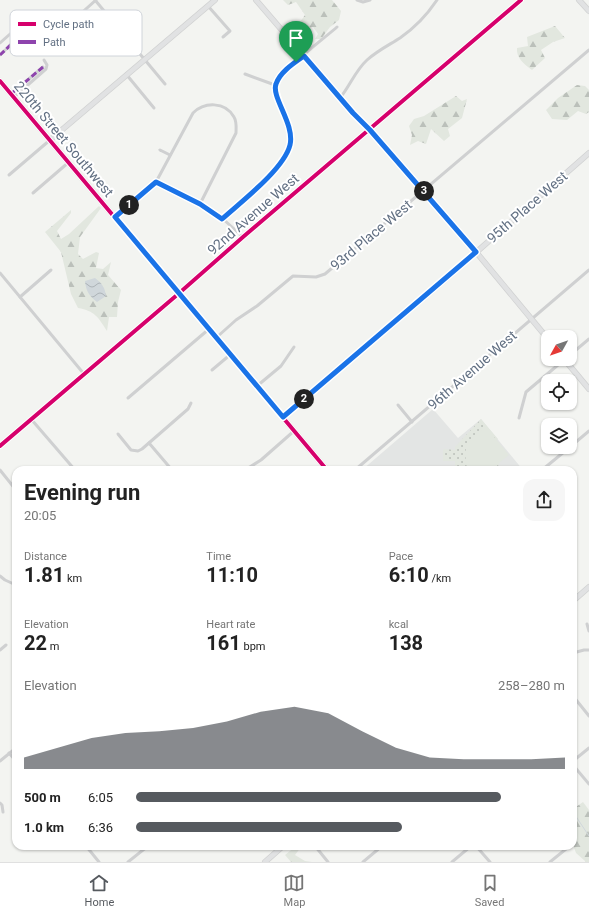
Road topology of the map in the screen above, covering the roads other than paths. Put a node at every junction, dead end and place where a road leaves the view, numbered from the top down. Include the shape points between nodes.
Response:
1 (95, 0) edge
2 (215, 0) edge
3 (256, 0) edge
4 (357, 0) edge
5 (437, 0) edge
6 (579, 0) edge
7 (368, 1) edge
8 (519, 1) edge
9 (208, 6) junction
10 (84, 10) edge
11 (103, 10) edge
12 (589, 11) edge
13 (337, 27) dead end
14 (10, 34) edge
15 (223, 37) dead end
16 (0, 42) edge
17 (10, 44) edge
18 (589, 50) edge
19 (0, 54) edge
20 (142, 55) edge
21 (304, 56) junction
22 (145, 59) junction
23 (44, 60) dead end
24 (43, 67) dead end
25 (126, 74) junction
26 (245, 74) dead end
27 (0, 81) edge
28 (166, 84) dead end
29 (275, 85) junction
30 (12, 95) junction
31 (340, 98) junction
32 (154, 108) dead end
33 (370, 130) junction
34 (50, 140) junction
35 (160, 150) dead end
36 (589, 153) edge
37 (170, 155) junction
38 (69, 162) junction
39 (8, 175) dead end
40 (156, 182) junction
41 (424, 191) junction
42 (33, 192) dead end
43 (200, 204) junction
44 (115, 217) junction
45 (222, 219) junction
46 (243, 237) junction
47 (476, 252) junction
48 (51, 270) dead end
49 (589, 270) edge
50 (0, 273) edge
51 (179, 293) junction
52 (20, 296) junction
53 (532, 319) junction
54 (209, 328) junction
55 (541, 330) edge
56 (216, 337) junction
57 (589, 339) edge
58 (294, 347) dead end
59 (577, 349) edge
60 (231, 354) junction
61 (557, 366) edge
62 (571, 366) edge
63 (212, 370) dead end
64 (84, 374) junction
65 (257, 386) junction
66 (589, 389) edge
67 (128, 398) dead end
68 (191, 403) dead end
69 (398, 404) dead end
70 (283, 417) junction
71 (519, 418) dead end
72 (31, 419) junction
73 (412, 422) junction
74 (294, 431) junction
75 (589, 431) edge
76 (118, 434) dead end
77 (577, 441) edge
78 (150, 443) junction
79 (0, 446) edge
80 (561, 454) edge
81 (72, 466) edge
82 (169, 466) edge
83 (251, 466) edge
84 (324, 466) edge
85 (360, 466) edge
86 (547, 466) edge
87 (0, 470) edge
88 (12, 485) edge
89 (0, 576) edge
90 (12, 583) edge
91 (589, 587) edge
92 (577, 598) edge
93 (587, 624) dead end
94 (589, 631) edge
95 (6, 645) dead end
96 (0, 650) edge
97 (589, 650) edge
98 (577, 651) edge
99 (577, 701) edge
100 (589, 716) edge
101 (589, 748) edge
102 (12, 751) edge
103 (9, 753) junction
104 (12, 756) edge
105 (577, 758) edge
106 (0, 761) edge
107 (577, 770) edge
108 (589, 784) edge
109 (0, 803) edge
110 (3, 812) dead end
111 (89, 850) edge
112 (143, 850) edge
113 (279, 850) edge
114 (318, 850) edge
115 (377, 850) edge
116 (466, 850) edge
117 (480, 850) edge
118 (565, 850) edge
119 (99, 862) edge
120 (128, 862) edge
121 (265, 862) edge
122 (328, 862) edge
123 (363, 862) edge
124 (452, 862) edge
125 (490, 862) edge
126 (550, 862) edge

1 - 10 street
1 - 11 street
2 - 9 street
3 - 21 street
4 - 7 street
5 - 31 street via 415,27 362,65
6 - 12 street
8 - 33 street, 92nd Avenue West
9 - 15 street via 230,31
9 - 22 street
13 - 21 street
14 - 16 street
17 - 19 street
18 - 41 street, 93rd Place West
20 - 22 street
21 - 29 street via 287,70
21 - 31 street
22 - 25 street
22 - 28 street
23 - 30 street via 46,69
24 - 30 street
25 - 32 street
25 - 34 street
26 - 29 street
27 - 30 street, 220th Street Southwest
29 - 45 street via 275,91 289,123 289,150 271,174
30 - 34 street, 220th Street Southwest
31 - 33 street
33 - 41 street
33 - 46 street, 92nd Avenue West
34 - 38 street, 220th Street Southwest
34 - 39 street
35 - 37 street
36 - 47 street, 95th Place West
37 - 40 street
37 - 43 street via 193,113 202,106 213,104 231,113 236,122 236,133
38 - 42 street
38 - 44 street, 220th Street Southwest
40 - 43 street
40 - 44 street
41 - 47 street
41 - 56 street, 93rd Place West via 325,274 316,277 293,276
43 - 45 street
44 - 51 street, 220th Street Southwest
45 - 46 street
46 - 51 street, 92nd Avenue West
47 - 53 street
47 - 70 street, 95th Place West
48 - 52 street
49 - 53 street, 96th Avenue West
50 - 52 street
51 - 54 street, 220th Street Southwest
51 - 64 street, 92nd Avenue West
52 - 64 street
53 - 55 street
53 - 73 street, 96th Avenue West
54 - 56 street, 220th Street Southwest
54 - 67 street
56 - 60 street, 220th Street Southwest
57 - 59 street
58 - 65 street via 281,366
60 - 63 street
60 - 65 street, 220th Street Southwest
61 - 71 street via 526,392
62 - 66 street
64 - 72 street, 92nd Avenue West
65 - 70 street, 220th Street Southwest
68 - 78 street via 188,409
69 - 73 street
70 - 74 street, 220th Street Southwest
72 - 79 street, 92nd Avenue West
72 - 81 street
73 - 85 street, 96th Avenue West
74 - 83 street
74 - 84 street, 220th Street Southwest
75 - 77 street
76 - 78 street via 131,450 142,449
78 - 82 street
80 - 86 street
87 - 88 street
89 - 90 street
91 - 92 street
93 - 94 street
95 - 96 street
97 - 98 street
99 - 100 street
101 - 105 street
102 - 103 street
103 - 104 street
103 - 106 street
107 - 108 street
109 - 110 street
111 - 119 street
112 - 120 street
113 - 121 street
114 - 122 street
115 - 123 street
116 - 124 street
117 - 125 street
118 - 126 street

